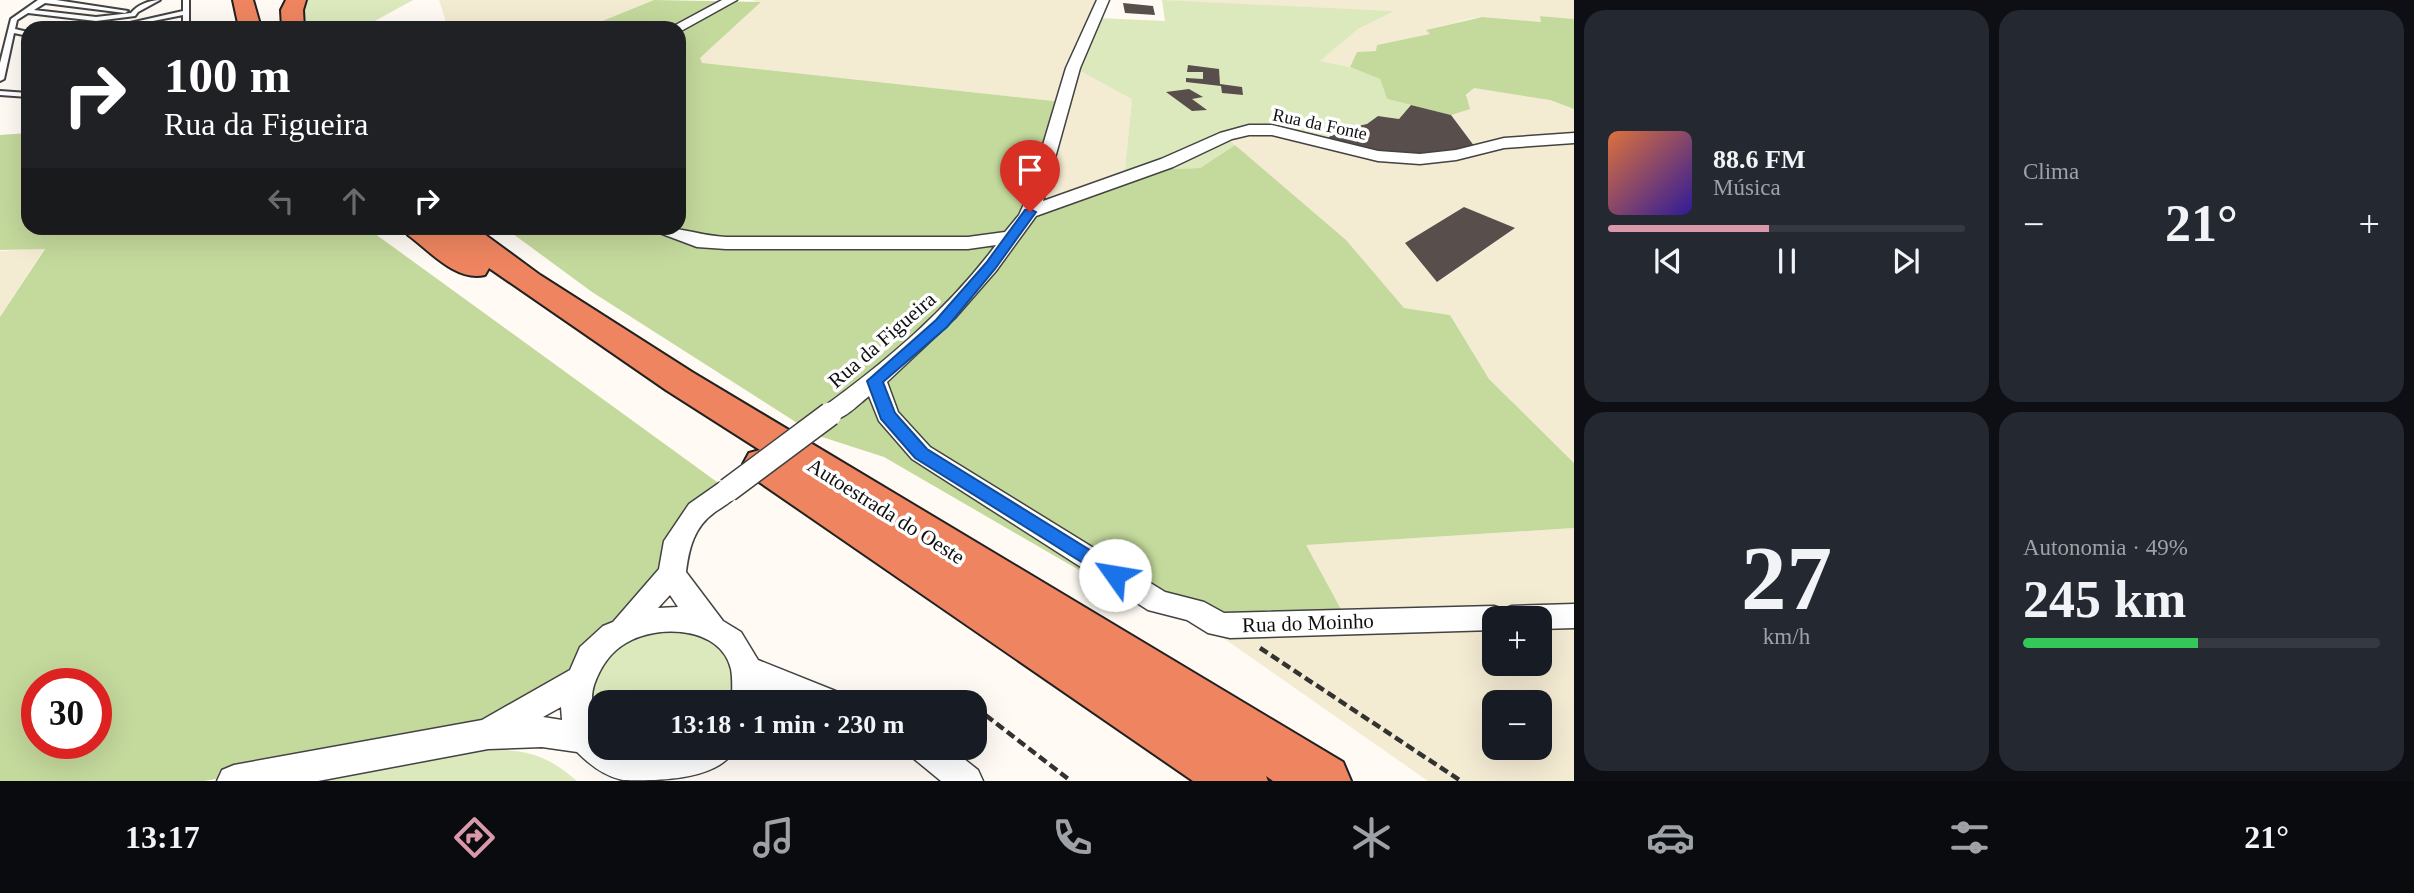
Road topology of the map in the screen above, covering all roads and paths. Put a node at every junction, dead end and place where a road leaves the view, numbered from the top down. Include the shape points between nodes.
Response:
1 (48, 0) edge
2 (157, 0) edge
3 (186, 0) edge
4 (243, 0) edge
5 (296, 0) edge
6 (731, 0) edge
7 (1103, 0) edge
8 (71, 4) junction
9 (145, 5) junction
10 (25, 11) junction
11 (184, 13) junction
12 (48, 14) junction
13 (163, 18) junction
14 (134, 19) edge
15 (163, 21) edge
16 (186, 21) edge
17 (248, 21) edge
18 (293, 21) edge
19 (686, 23) edge
20 (13, 31) junction
21 (21, 33) edge
22 (0, 79) edge
23 (0, 93) edge
24 (21, 95) edge
25 (1574, 138) edge
26 (1030, 212) junction
27 (429, 235) edge
28 (466, 235) edge
29 (681, 235) edge
30 (1011, 237) junction
31 (875, 381) junction
32 (672, 573) junction
33 (1574, 616) edge
34 (1552, 617) edge
35 (1482, 618) edge
36 (711, 626) junction
37 (1230, 626) junction
38 (619, 632) junction
39 (748, 670) junction
40 (579, 680) junction
41 (748, 690) edge
42 (796, 690) edge
43 (987, 717) edge
44 (488, 734) junction
45 (588, 734) edge
46 (588, 752) edge
47 (607, 760) edge
48 (940, 760) edge
49 (710, 761) edge
50 (234, 781) edge
51 (966, 781) edge
52 (1071, 781) edge
53 (1240, 781) edge
54 (1324, 781) edge
55 (1461, 781) edge

1 - 8 lane
1 - 10 lane
2 - 9 lane
3 - 11 lane
4 - 17 highway
5 - 18 highway
6 - 19 street
7 - 26 street, Rua da Figueira via 1069,80
8 - 12 lane
8 - 14 lane
9 - 13 lane via 163,8
9 - 14 lane
10 - 12 lane
10 - 20 lane via 14,19
11 - 13 lane
11 - 16 lane
12 - 14 lane
13 - 14 lane
13 - 15 lane
20 - 21 lane
20 - 22 lane
23 - 24 lane
25 - 26 street, Rua da Fonte via 1504,143 1420,159 1378,156 1272,130 1249,130
26 - 30 street, Rua da Figueira
27 - 53 highway, Autoestrada do Oeste via 554,325
28 - 54 highway, Autoestrada do Oeste via 527,282 690,388
29 - 30 street via 726,243 968,243
30 - 31 street, Rua da Figueira via 942,324
31 - 32 street, Rua da Figueira, bridge via 698,511 677,541
31 - 37 street, Rua do Moinho via 887,415 921,453 1158,602 1194,610
32 - 36 street
32 - 38 street
33 - 34 street
35 - 37 street, Rua do Moinho
36 - 38 street via 674,617 645,621
36 - 39 street via 740,652
37 - 55 path
38 - 40 street via 594,653
39 - 41 street
39 - 42 street
40 - 44 street
40 - 45 street via 578,720
43 - 52 path
44 - 46 street via 542,732
44 - 50 street
47 - 49 street via 634,770 661,771
48 - 51 street

